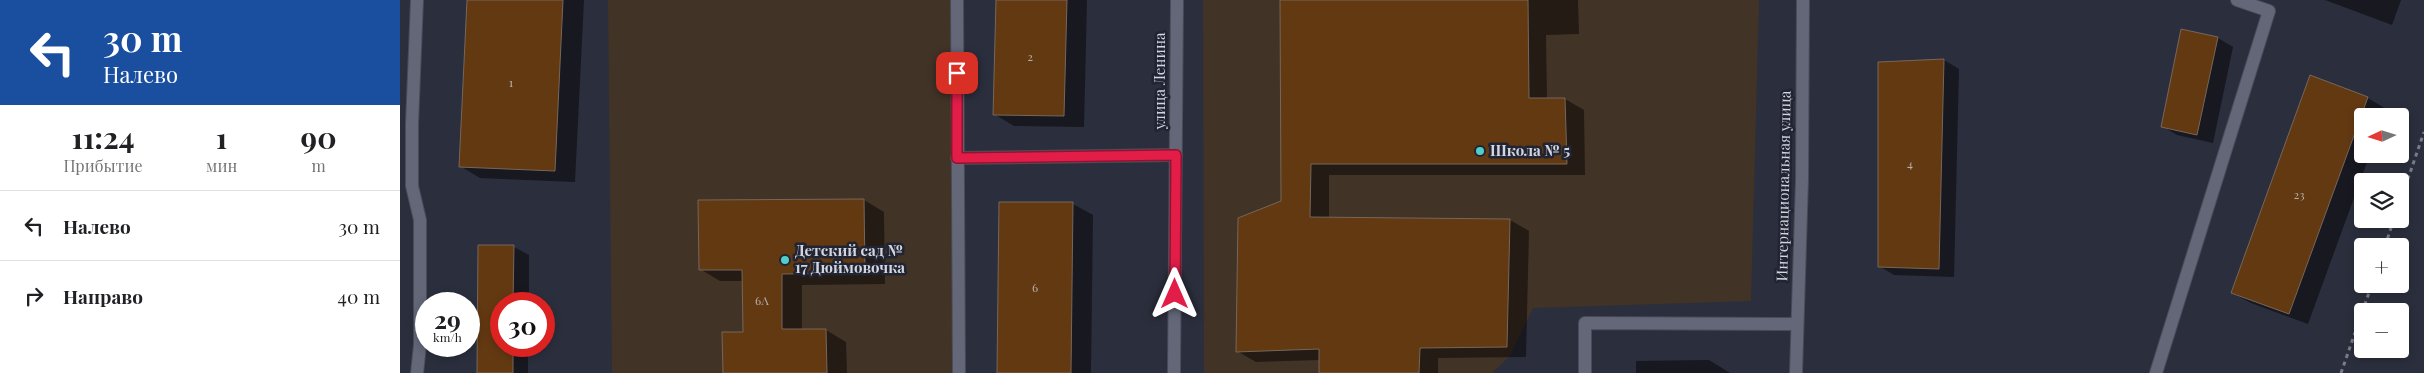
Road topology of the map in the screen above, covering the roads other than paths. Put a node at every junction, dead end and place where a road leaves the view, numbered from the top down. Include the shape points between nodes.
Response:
1 (417, 0) edge
2 (957, 0) edge
3 (1177, 0) edge
4 (1802, 0) edge
5 (2237, 0) edge
6 (1176, 155) junction
7 (957, 158) junction
8 (1798, 324) junction
9 (417, 373) edge
10 (959, 373) edge
11 (1174, 373) edge
12 (1585, 373) edge
13 (1796, 373) edge
14 (2156, 373) edge

1 - 9 street via 412,186 420,220
2 - 7 street
3 - 6 street, улица Ленина
4 - 8 street, Интернациональная улица
5 - 14 street via 2269,11
6 - 7 street
6 - 11 street, улица Ленина
7 - 10 street
8 - 12 street via 1585,323
8 - 13 street, Интернациональная улица

